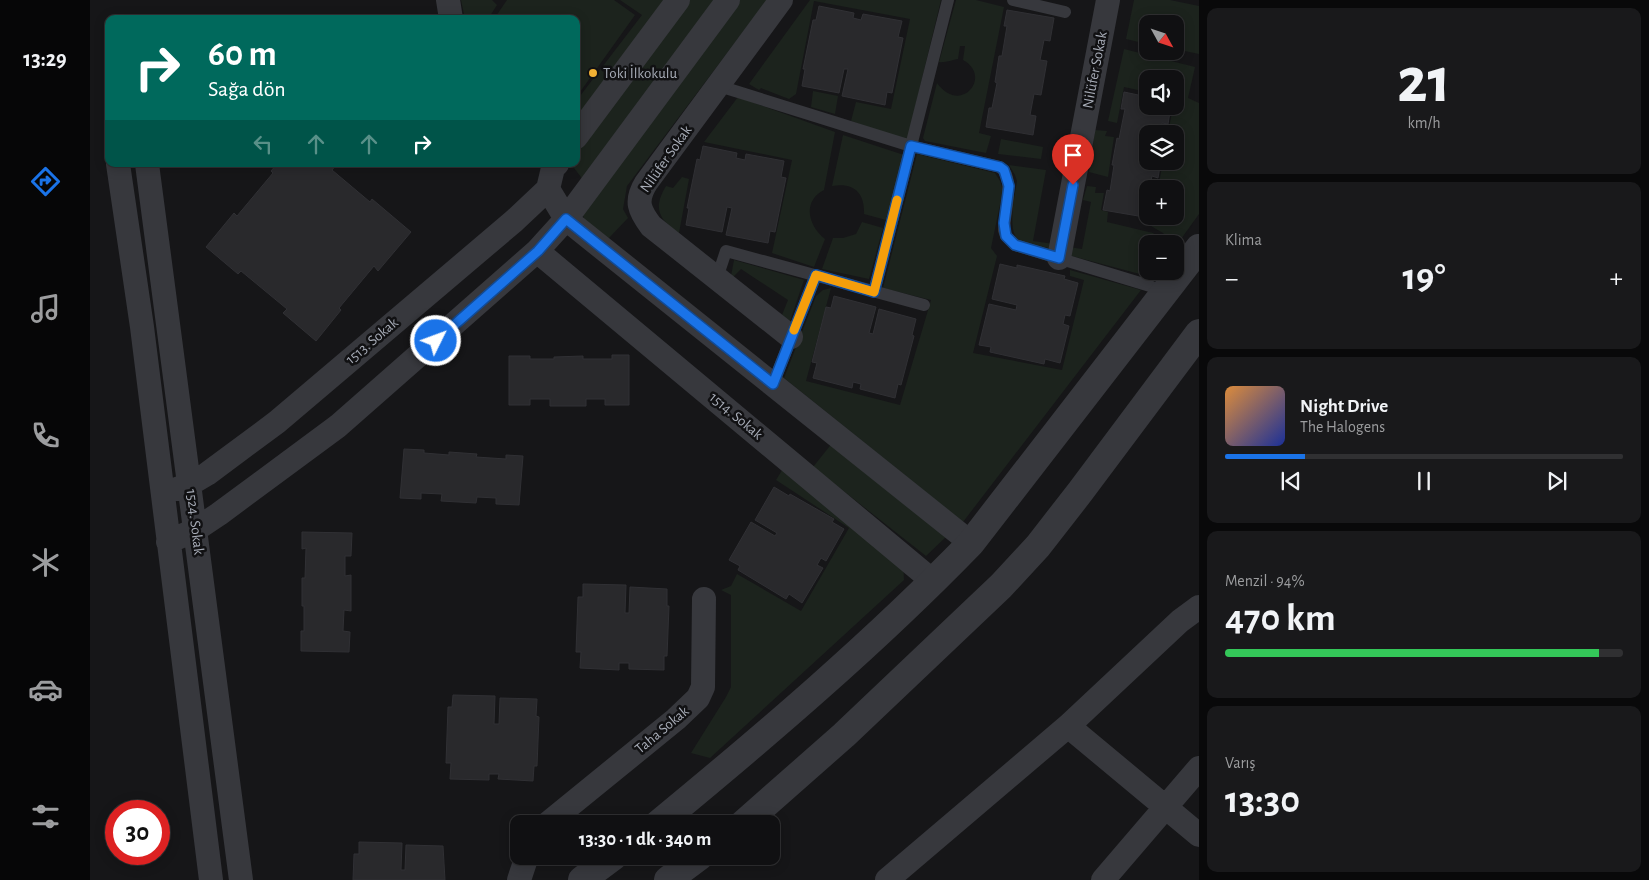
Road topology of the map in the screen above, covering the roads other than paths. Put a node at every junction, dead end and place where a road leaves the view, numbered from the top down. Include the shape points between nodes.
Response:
1 (448, 0) edge
2 (678, 0) edge
3 (728, 0) edge
4 (782, 0) edge
5 (948, 0) edge
6 (1013, 0) edge
7 (1108, 0) edge
8 (1065, 12) dead end
9 (450, 15) edge
10 (719, 86) junction
11 (580, 132) edge
12 (911, 146) junction
13 (118, 167) edge
14 (147, 167) edge
15 (552, 171) edge
16 (566, 219) junction
17 (538, 251) junction
18 (1059, 258) junction
19 (1195, 261) edge
20 (816, 275) junction
21 (717, 278) junction
22 (874, 292) junction
23 (1164, 293) junction
24 (924, 305) dead end
25 (1199, 334) edge
26 (791, 337) junction
27 (773, 384) junction
28 (190, 484) junction
29 (163, 494) junction
30 (196, 530) junction
31 (168, 542) junction
32 (971, 543) junction
33 (934, 582) junction
34 (704, 599) dead end
35 (1199, 607) edge
36 (1068, 726) junction
37 (1199, 768) edge
38 (1166, 808) junction
39 (558, 815) edge
40 (669, 815) edge
41 (753, 815) edge
42 (1199, 835) edge
43 (524, 865) edge
44 (602, 865) edge
45 (688, 865) edge
46 (211, 880) edge
47 (241, 880) edge
48 (520, 880) edge
49 (582, 880) edge
50 (668, 880) edge
51 (887, 880) edge
52 (1103, 880) edge

1 - 9 street
2 - 11 street
3 - 16 street
4 - 10 street, Nilüfer Sokak
5 - 12 lane
6 - 8 lane
7 - 18 street, Nilüfer Sokak
10 - 12 lane
10 - 21 street, Nilüfer Sokak via 646,183 639,200 643,215 651,226
12 - 18 lane via 1004,170 1009,186 1004,223 1006,236 1015,245
12 - 22 lane
13 - 29 street
14 - 28 street, 1524. Sokak
15 - 16 street
15 - 28 street, 1513. Sokak via 514,221 277,422
16 - 17 street
16 - 27 street
17 - 30 street via 338,426
17 - 33 street, 1514. Sokak
18 - 23 lane
19 - 23 street
20 - 21 lane via 726,251
20 - 22 lane
20 - 26 lane
21 - 26 street, Nilüfer Sokak
22 - 24 lane
23 - 32 street
25 - 41 street via 1038,546 1001,586 844,735
26 - 27 lane
27 - 32 street
28 - 29 street, 1513. Sokak
28 - 30 street, 1524. Sokak
29 - 31 street
30 - 31 street
30 - 47 street, 1524. Sokak
31 - 46 street
32 - 33 street
33 - 40 street
34 - 39 street, Taha Sokak via 703,687 698,698
35 - 36 street
36 - 38 street
36 - 51 street
37 - 38 street
38 - 42 street
38 - 52 street
43 - 48 street
44 - 49 street
45 - 50 street

